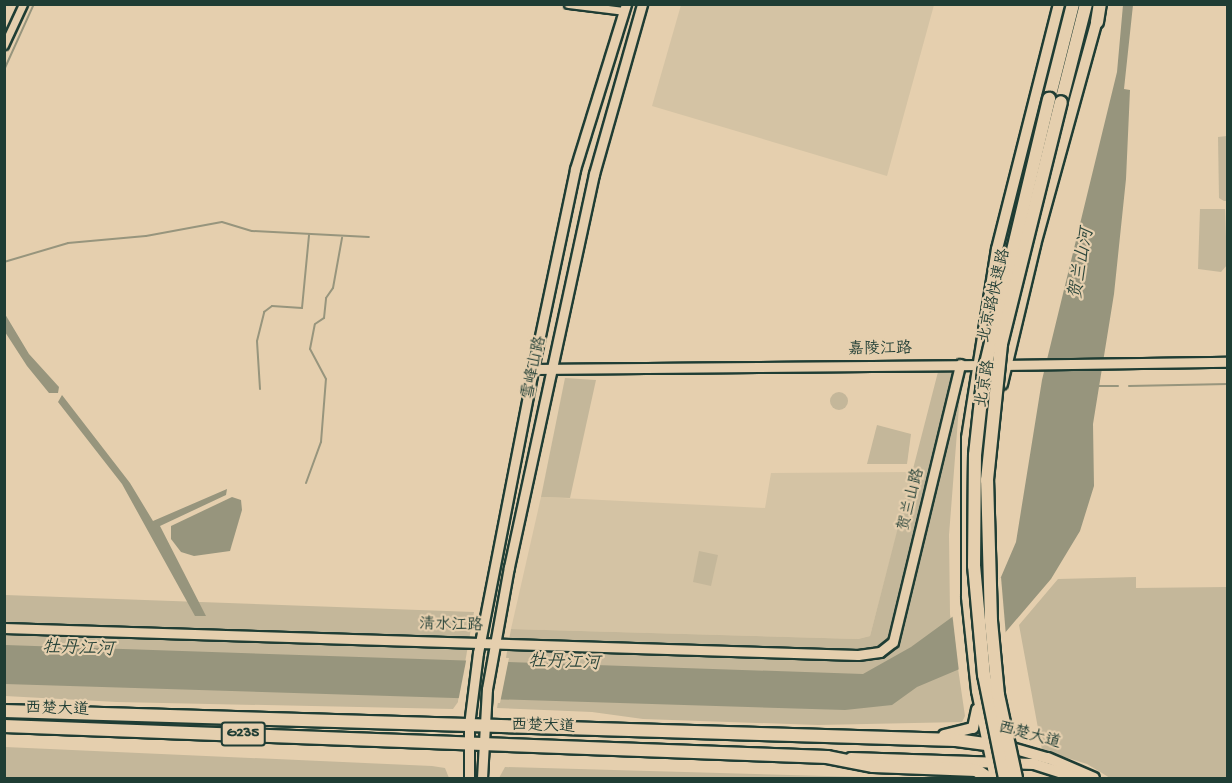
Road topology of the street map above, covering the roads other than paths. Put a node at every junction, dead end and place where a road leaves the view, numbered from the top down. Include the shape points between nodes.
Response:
1 (23, 4) edge
2 (568, 4) edge
3 (642, 4) edge
4 (1059, 4) edge
5 (1073, 4) edge
6 (1086, 4) edge
7 (1101, 4) edge
8 (625, 8) edge
9 (1096, 21) joint
10 (4, 45) edge
11 (1055, 100) junction
12 (1227, 362) edge
13 (960, 364) junction
14 (1006, 364) junction
15 (977, 365) junction
16 (533, 369) junction
17 (551, 371) junction
18 (4, 628) edge
19 (480, 642) junction
20 (892, 642) joint
21 (494, 643) junction
22 (977, 691) junction
23 (4, 711) edge
24 (469, 725) junction
25 (4, 726) edge
26 (483, 727) junction
27 (826, 738) junction
28 (469, 741) junction
29 (482, 742) junction
30 (988, 742) junction
31 (1011, 748) junction
32 (827, 757) junction
33 (992, 762) junction
34 (1016, 763) junction
35 (468, 778) edge
36 (483, 778) edge
37 (988, 778) edge
38 (995, 778) edge
39 (1005, 778) edge
40 (1019, 778) edge
41 (1078, 778) edge
42 (1094, 778) edge

1 - 10 street
2 - 8 street
3 - 17 street, 雪峰山路 via 594,174
4 - 15 main road, 北京路 via 997,249
5 - 11 highway, 北京路快速路
6 - 11 highway, 北京路快速路
7 - 9 highway
8 - 16 street, 雪峰山路 via 575,169
9 - 14 main road, 北京路
11 - 39 highway, 北京路快速路, bridge via 984,372 975,455 974,566 982,654
11 - 40 highway, 北京路快速路, bridge via 1001,345 989,456 986,534 991,621 1004,731
12 - 14 street, 嘉陵江路
13 - 15 street, 嘉陵江路
13 - 17 street, 嘉陵江路
13 - 20 street, 贺兰山路
14 - 15 street, 嘉陵江路
14 - 31 main road, 北京路, bridge via 992,490 991,581 1002,705
15 - 22 main road, 北京路 via 965,472 967,597
16 - 17 street, 嘉陵江路
16 - 19 street, 雪峰山路
17 - 21 street, 雪峰山路
18 - 19 street, 清水江路
19 - 21 street, 清水江路
19 - 24 street, 雪峰山路
20 - 21 street, 清水江路 via 880,652 858,656
21 - 26 street, 雪峰山路
22 - 27 main road via 977,721 965,733
22 - 30 main road, 北京路
23 - 24 highway, 西楚大道 / G235
24 - 26 highway, G235
24 - 28 street, 雪峰山路
25 - 28 highway, 西楚大道 / G235
26 - 27 highway, 西楚大道
26 - 29 street, 雪峰山路
27 - 30 highway, 西楚大道
28 - 29 highway, 西楚大道 / G235
28 - 35 street, 雪峰山路
29 - 32 highway, 西楚大道
29 - 36 street, 雪峰山路
30 - 31 highway, 西楚大道
30 - 33 main road, 北京路
31 - 34 highway
31 - 42 main road, 西楚大道 via 1048,758
32 - 33 main road, 西楚大道
32 - 37 highway via 873,766 976,771
33 - 34 main road, 西楚大道
33 - 38 main road, 北京路
34 - 40 highway
34 - 41 main road, 西楚大道 via 1051,766

